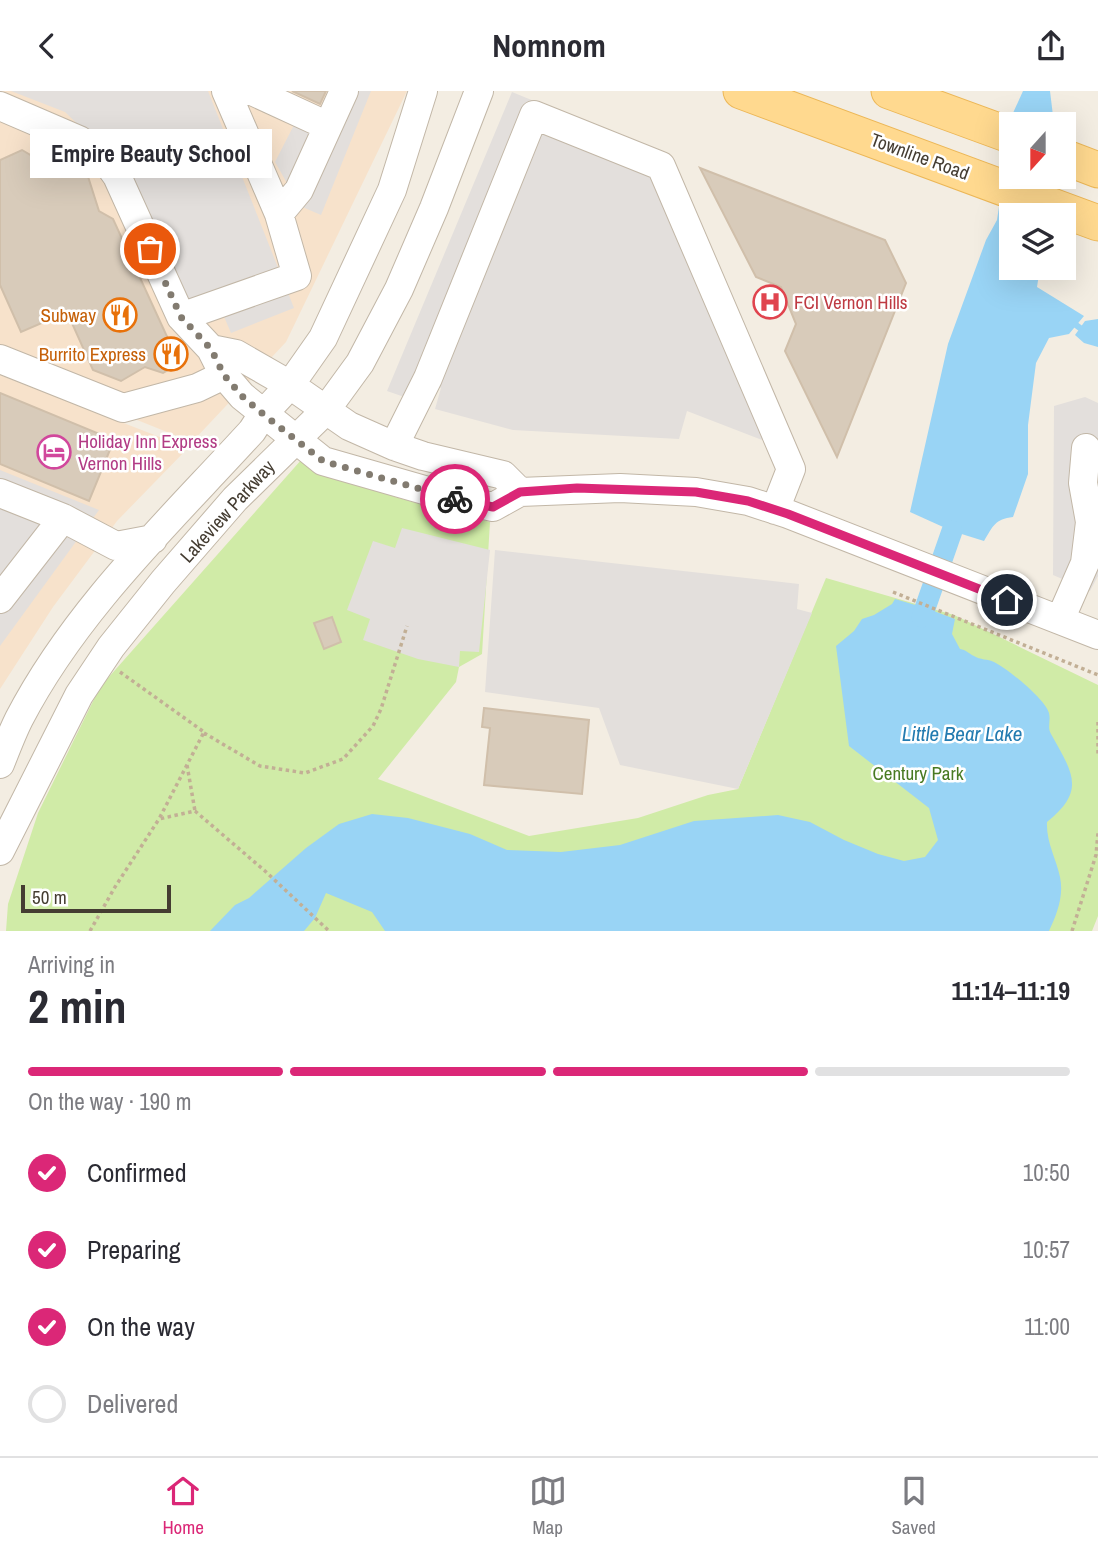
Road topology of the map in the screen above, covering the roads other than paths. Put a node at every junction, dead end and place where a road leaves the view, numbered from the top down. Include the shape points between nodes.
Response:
1 (226, 91) edge
2 (252, 91) edge
3 (344, 91) edge
4 (423, 91) edge
5 (479, 91) edge
6 (741, 91) edge
7 (889, 91) edge
8 (0, 106) edge
9 (328, 126) junction
10 (999, 131) edge
11 (279, 214) junction
12 (1083, 217) edge
13 (181, 317) junction
14 (211, 349) junction
15 (0, 359) edge
16 (224, 375) junction
17 (290, 385) junction
18 (325, 411) junction
19 (263, 414) junction
20 (296, 439) junction
21 (394, 446) junction
22 (1086, 448) dead end
23 (520, 492) junction
24 (0, 493) edge
25 (775, 510) junction
26 (63, 518) junction
27 (153, 539) junction
28 (0, 599) edge
29 (1060, 620) junction
30 (1098, 635) edge
31 (9, 715) edge
32 (55, 740) junction
33 (0, 764) edge
34 (0, 851) edge

1 - 11 street
2 - 9 street
3 - 9 street
4 - 17 street, Lakeview Parkway via 392,190 323,338
5 - 18 street, Lakeview Parkway via 399,289 360,363
6 - 12 main road, Townline Road
7 - 10 main road
8 - 13 street via 79,140 102,155 117,176
9 - 11 street via 299,190
11 - 13 street via 298,276
13 - 14 street
14 - 16 street
14 - 17 street via 236,354
15 - 16 street via 123,408 197,388
16 - 19 street
17 - 18 street
17 - 19 street, Lakeview Parkway
18 - 20 street, Lakeview Parkway
18 - 21 street
19 - 20 street
19 - 27 street, Lakeview Parkway
20 - 23 street via 323,461 452,498 493,507
20 - 32 street, Lakeview Parkway via 235,499 128,624 79,695
21 - 23 street via 503,475
21 - 25 street via 428,378 534,115 661,166 791,469
22 - 29 street via 1083,483 1090,522 1085,563
23 - 25 street via 620,488 696,492
24 - 26 street
25 - 29 street
26 - 27 street via 116,546
26 - 28 street
27 - 31 street, Lakeview Parkway
29 - 30 street
31 - 32 street
31 - 33 street, Lakeview Parkway
32 - 34 street, Lakeview Parkway

